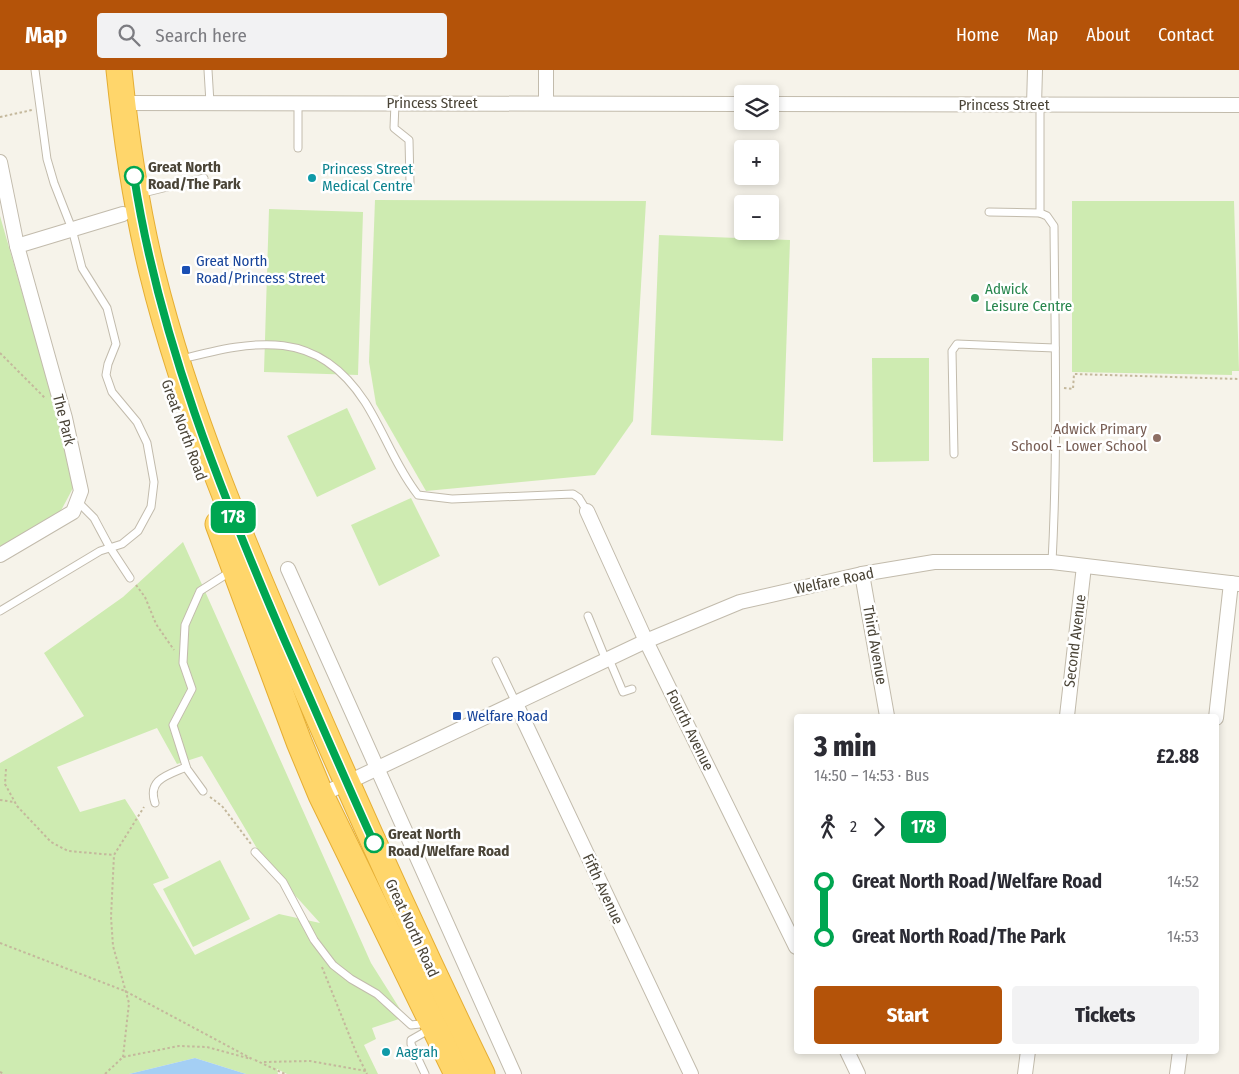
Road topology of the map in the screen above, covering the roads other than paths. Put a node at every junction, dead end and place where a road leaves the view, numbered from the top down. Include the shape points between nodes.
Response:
1 (35, 70) edge
2 (103, 70) edge
3 (119, 70) edge
4 (208, 70) edge
5 (546, 70) edge
6 (1035, 70) edge
7 (122, 103) junction
8 (210, 103) junction
9 (298, 103) junction
10 (395, 103) junction
11 (546, 103) junction
12 (734, 104) edge
13 (779, 104) edge
14 (1037, 105) junction
15 (1239, 105) edge
16 (298, 148) dead end
17 (0, 162) edge
18 (204, 178) dead end
19 (410, 183) dead end
20 (130, 204) junction
21 (990, 212) dead end
22 (1040, 212) junction
23 (72, 229) junction
24 (17, 246) junction
25 (1055, 348) junction
26 (177, 360) junction
27 (954, 454) dead end
28 (78, 501) junction
29 (587, 511) joint
30 (109, 546) junction
31 (0, 555) edge
32 (1052, 562) junction
33 (1084, 566) junction
34 (288, 569) dead end
35 (234, 570) junction
36 (862, 574) junction
37 (130, 578) road end
38 (1235, 583) edge
39 (0, 611) edge
40 (588, 616) dead end
41 (646, 641) junction
42 (608, 660) junction
43 (496, 661) dead end
44 (632, 689) dead end
45 (516, 704) junction
46 (887, 714) edge
47 (1067, 714) edge
48 (1217, 714) edge
49 (186, 767) junction
50 (376, 768) junction
51 (346, 783) junction
52 (203, 791) road end
53 (321, 795) junction
54 (155, 804) dead end
55 (255, 852) road end
56 (794, 943) edge
57 (417, 1016) dead end
58 (420, 1024) junction
59 (425, 1032) junction
60 (429, 1040) dead end
61 (848, 1054) edge
62 (1028, 1054) edge
63 (1180, 1054) edge
64 (425, 1074) edge
65 (457, 1074) edge
66 (482, 1074) edge
67 (514, 1074) edge
68 (691, 1074) edge
69 (858, 1074) edge
70 (1026, 1074) edge
71 (1177, 1074) edge

1 - 23 lane via 47,159
2 - 20 highway, Great North Road via 114,162
3 - 7 highway, Great North Road
4 - 8 lane
5 - 11 street
6 - 14 street
7 - 8 street, Princess Street
7 - 20 highway, Great North Road
8 - 9 street, Princess Street
9 - 10 street, Princess Street
9 - 16 lane
10 - 11 street, Princess Street
10 - 19 lane via 394,128 409,140
11 - 12 street, Princess Street
13 - 14 street, Princess Street
14 - 15 street, Princess Street
14 - 22 lane
17 - 24 street, The Park
18 - 20 lane
20 - 23 street
20 - 26 highway, Great North Road
20 - 35 highway, Great North Road via 151,334
21 - 22 lane
22 - 25 lane via 1054,226
23 - 24 street
23 - 30 lane via 82,268 107,308 116,344 106,375 112,392 137,422 147,443 154,482 151,507 138,531 122,544
24 - 28 street, The Park via 65,418 81,491
25 - 27 lane via 957,344 952,351
25 - 32 lane via 1056,477
26 - 29 lane via 258,345 286,344 305,349 336,368 366,403 418,495 452,499 573,494
26 - 51 highway, Great North Road via 229,509
28 - 30 lane via 94,518
28 - 31 street via 73,512
29 - 41 street, Fourth Avenue
30 - 37 lane
30 - 39 lane
32 - 33 street, Welfare Road
32 - 36 street, Welfare Road via 934,562
33 - 38 street, Welfare Road
33 - 47 street, Second Avenue
34 - 50 street
35 - 49 lane via 200,591 185,625 183,663 192,688 173,725
35 - 53 highway, Great North Road
36 - 41 street, Welfare Road via 740,602
36 - 46 street, Third Avenue
38 - 48 street
40 - 42 lane
41 - 42 street, Welfare Road
41 - 56 street, Fourth Avenue
42 - 44 lane via 624,692
42 - 45 street, Welfare Road
43 - 45 lane
45 - 50 street, Welfare Road
45 - 68 street, Fifth Avenue
49 - 52 lane
49 - 54 lane via 164,776 155,785 152,793
50 - 51 street, Welfare Road
50 - 67 street
51 - 53 street, Welfare Road
51 - 66 highway, Great North Road
53 - 65 highway, Great North Road via 393,955
55 - 58 lane via 283,882 333,965 377,994 405,1021 412,1025
57 - 58 lane
58 - 59 lane
59 - 60 lane
59 - 64 lane via 411,1040
61 - 69 street
62 - 70 street
63 - 71 street

